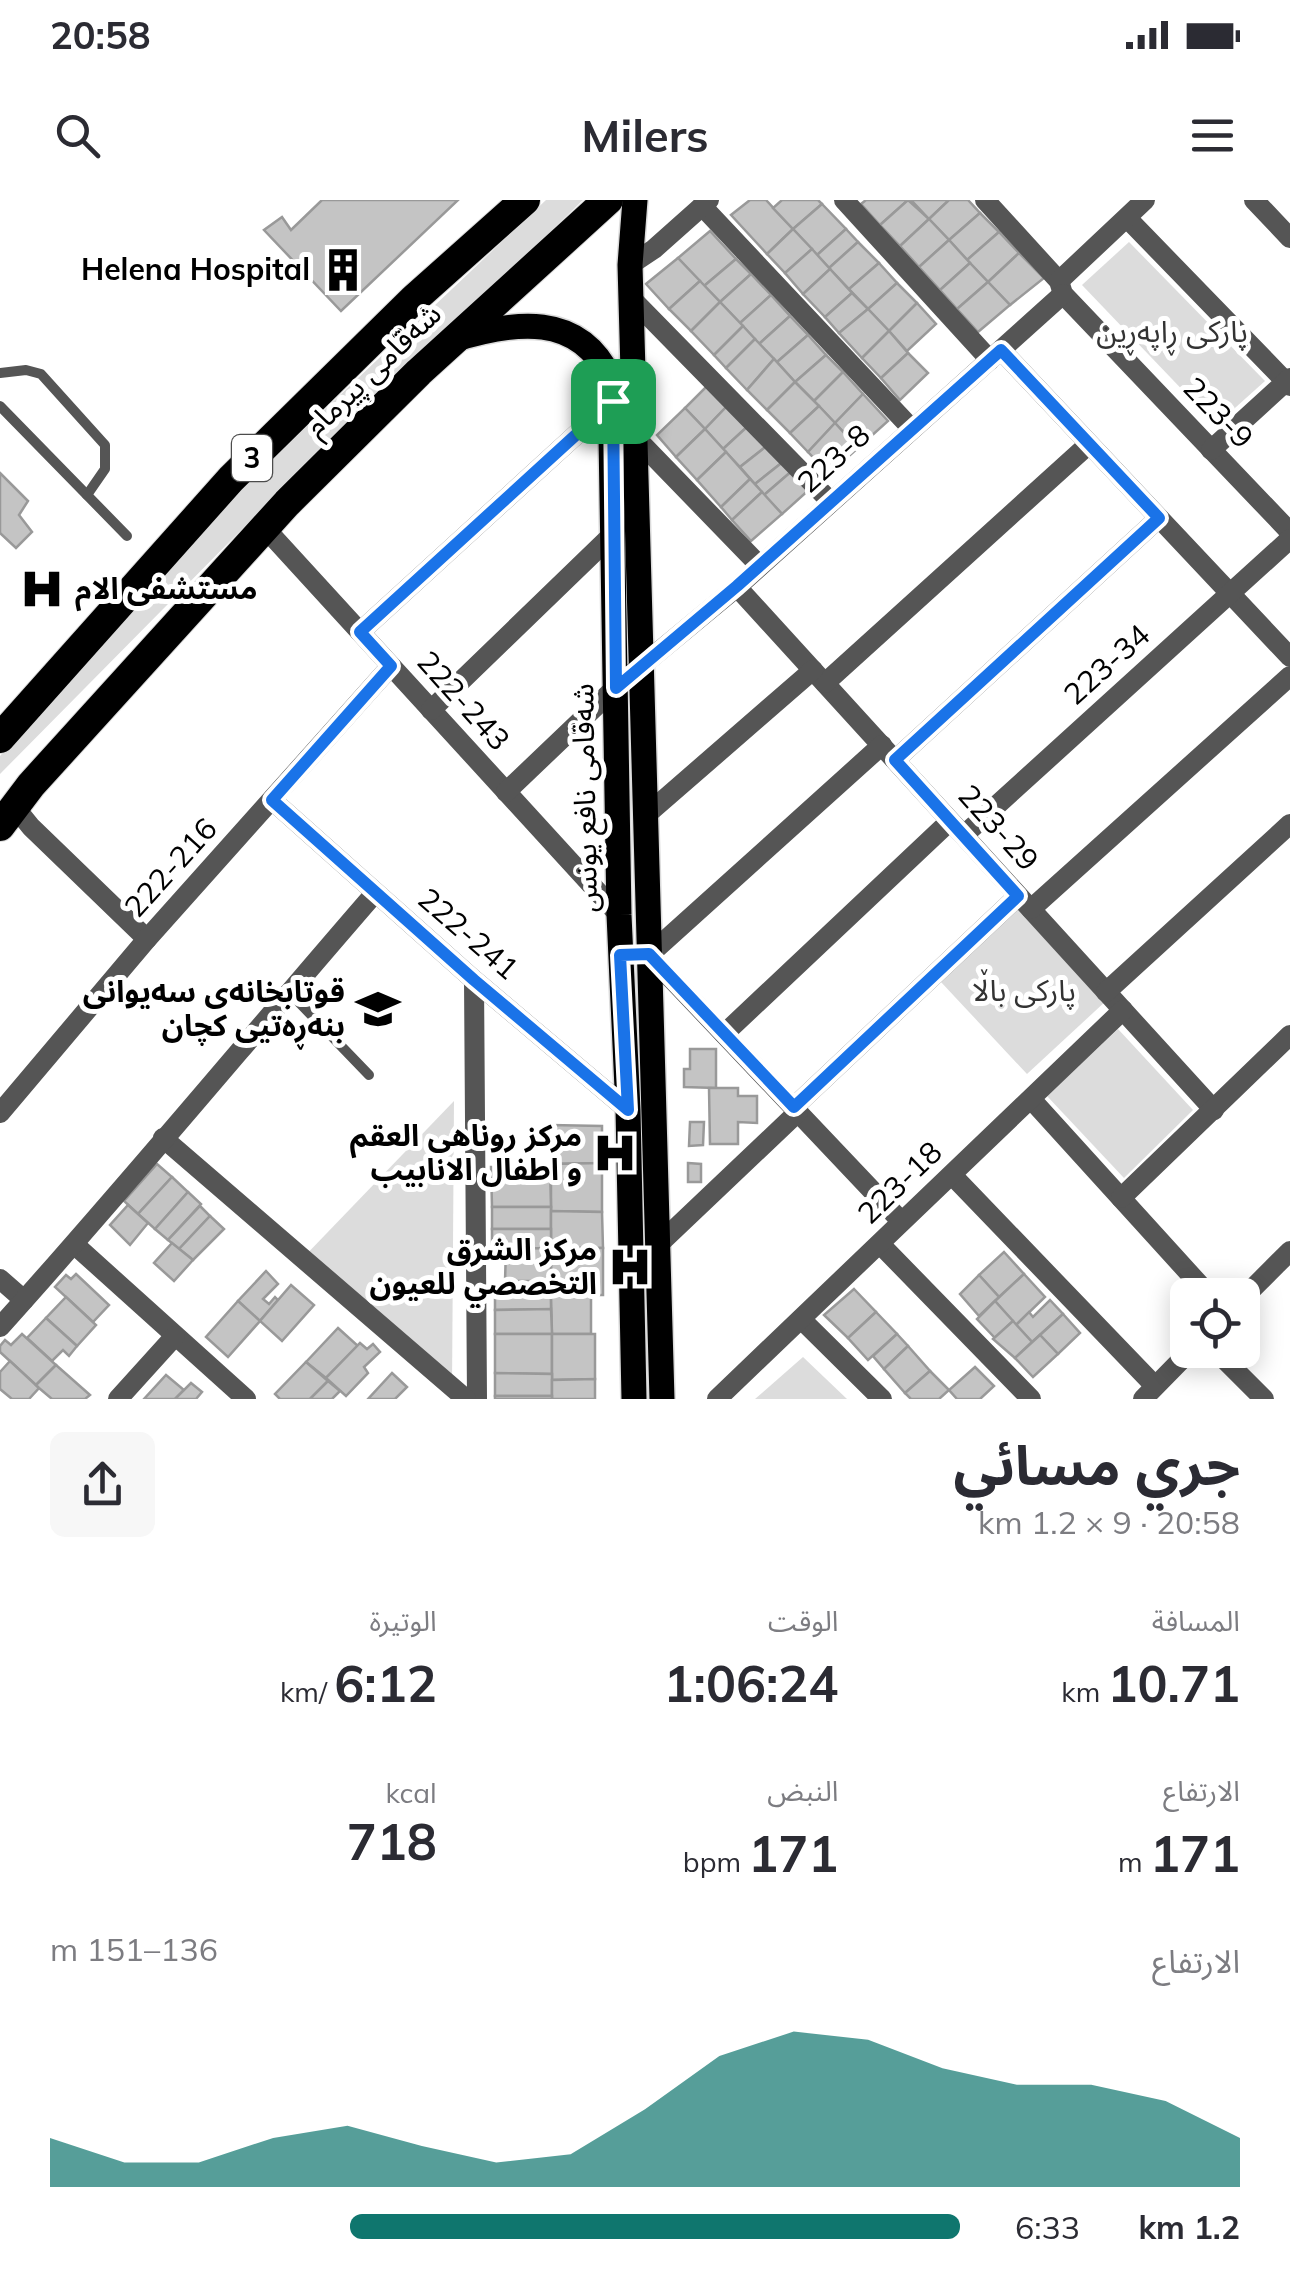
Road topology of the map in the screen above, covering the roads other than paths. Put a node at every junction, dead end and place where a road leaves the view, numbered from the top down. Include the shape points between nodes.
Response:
1 (525, 200) edge
2 (608, 200) edge
3 (635, 200) edge
4 (844, 200) edge
5 (985, 200) edge
6 (1146, 200) edge
7 (1254, 200) edge
8 (705, 203) edge
9 (1126, 218) junction
10 (1290, 238) edge
11 (630, 265) junction
12 (1061, 287) junction
13 (631, 298) junction
14 (453, 340) junction
15 (995, 355) junction
16 (0, 373) edge
17 (1289, 382) edge
18 (613, 401) junction
19 (0, 406) edge
20 (912, 429) junction
21 (635, 436) junction
22 (1090, 444) junction
23 (1211, 450) junction
24 (87, 495) junction
25 (831, 502) junction
26 (1159, 518) junction
27 (264, 527) junction
28 (614, 534) junction
29 (126, 536) dead end
30 (1290, 536) edge
31 (760, 566) junction
32 (737, 586) junction
33 (1231, 594) junction
34 (360, 632) junction
35 (1290, 657) edge
36 (391, 666) junction
37 (641, 666) junction
38 (819, 676) junction
39 (1290, 676) edge
40 (616, 688) junction
41 (431, 710) junction
42 (0, 738) edge
43 (888, 752) junction
44 (506, 792) junction
45 (272, 800) junction
46 (5, 816) edge
47 (645, 816) junction
48 (1290, 824) edge
49 (957, 828) junction
50 (375, 892) junction
51 (1025, 902) junction
52 (619, 915) junction
53 (148, 939) junction
54 (649, 954) junction
55 (620, 955) junction
56 (474, 980) junction
57 (289, 992) junction
58 (1106, 992) junction
59 (1123, 1010) junction
60 (724, 1034) junction
61 (1290, 1035) edge
62 (369, 1074) dead end
63 (1031, 1099) junction
64 (796, 1109) junction
65 (628, 1110) junction
66 (1214, 1110) junction
67 (0, 1113) edge
68 (163, 1138) junction
69 (952, 1175) junction
70 (1121, 1198) junction
71 (901, 1221) junction
72 (659, 1244) junction
73 (880, 1244) junction
74 (76, 1245) junction
75 (1290, 1251) edge
76 (1194, 1278) edge
77 (0, 1279) edge
78 (1260, 1281) edge
79 (24, 1300) junction
80 (801, 1319) junction
81 (0, 1327) edge
82 (175, 1336) junction
83 (1173, 1368) edge
84 (1233, 1368) edge
85 (1149, 1393) edge
86 (118, 1399) edge
87 (246, 1399) edge
88 (466, 1399) edge
89 (477, 1399) edge
90 (634, 1399) edge
91 (662, 1399) edge
92 (718, 1399) edge
93 (882, 1399) edge
94 (1031, 1399) edge
95 (1264, 1399) edge

1 - 42 highway, شەقامی پیرمام / 3 via 232,478
2 - 14 highway, شەقامی پیرمام / 3
3 - 11 main road, شەقامی نافع یونس
4 - 15 street
5 - 12 street, 223-9
6 - 9 street, 223-8
7 - 10 street
8 - 11 street
8 - 20 street
9 - 12 street, 223-8
9 - 17 street
11 - 13 main road, شەقامی نافع یونس
12 - 15 street, 223-8
12 - 23 street, 223-9
13 - 21 main road, شەقامی نافع یونس
13 - 25 street
14 - 18 main road, شەقامی نافع یونس via 510,328 558,329 600,356
14 - 27 highway, شەقامی پیرمام / 3
15 - 20 street, 223-8
15 - 22 street
16 - 24 lane via 41,374 105,445 105,469
17 - 23 street
18 - 28 main road, شەقامی نافع یونس
18 - 34 street
19 - 24 lane
20 - 25 street, 223-8
21 - 31 street
21 - 37 main road, شەقامی نافع یونس
22 - 26 street
22 - 38 street
23 - 30 street, 223-9
24 - 29 lane
25 - 31 street, 223-8
26 - 33 street
26 - 43 street
27 - 34 street, 222-243
27 - 46 highway, شەقامی پیرمام / 3
28 - 40 main road, شەقامی نافع یونس
28 - 41 street
30 - 33 street, 223-34
31 - 32 street, 223-8
32 - 37 street, 223-8
32 - 38 street, 223-29
33 - 35 street
33 - 49 street, 223-34
34 - 36 street, 222-243
36 - 41 street, 222-243
36 - 45 street, 222-216
37 - 40 street, 223-8
37 - 47 main road, شەقامی نافع یونس
38 - 43 street, 223-29
38 - 47 street
39 - 51 street
40 - 44 street, 223-8
40 - 52 main road, شەقامی نافع یونس
41 - 44 street, 222-243
43 - 49 street, 223-29
43 - 54 street
44 - 52 street, 222-243
45 - 50 street, 222-241
45 - 53 street, 222-216
46 - 53 street via 30,827
47 - 54 main road, شەقامی نافع یونس
48 - 58 street
49 - 51 street, 223-29
49 - 60 street, 223-34
50 - 56 street, 222-241
50 - 57 street
51 - 58 street, 223-29
51 - 64 street
52 - 55 main road, شەقامی نافع یونس
53 - 67 street, 222-216
54 - 55 main road
54 - 60 street
54 - 72 main road, شەقامی نافع یونس
55 - 65 main road, شەقامی نافع یونس
56 - 65 street, 222-241
56 - 89 street
57 - 62 lane
57 - 68 street
58 - 59 street, 223-29
59 - 63 street, 223-18
59 - 66 street, 223-29
60 - 64 street
61 - 66 street
63 - 69 street, 223-18
63 - 70 street
64 - 71 street
64 - 72 street
65 - 90 main road, شەقامی نافع یونس
66 - 70 street
68 - 74 street
68 - 88 street
69 - 71 street, 223-18
69 - 85 street
70 - 76 street
71 - 73 street, 223-18
72 - 91 main road, شەقامی نافع یونس
73 - 80 street, 223-18
73 - 94 street
74 - 79 street
74 - 82 street
75 - 78 street
77 - 79 street
79 - 81 street
80 - 92 street, 223-18
80 - 93 street
82 - 86 street
82 - 87 street
83 - 85 street
84 - 95 street

